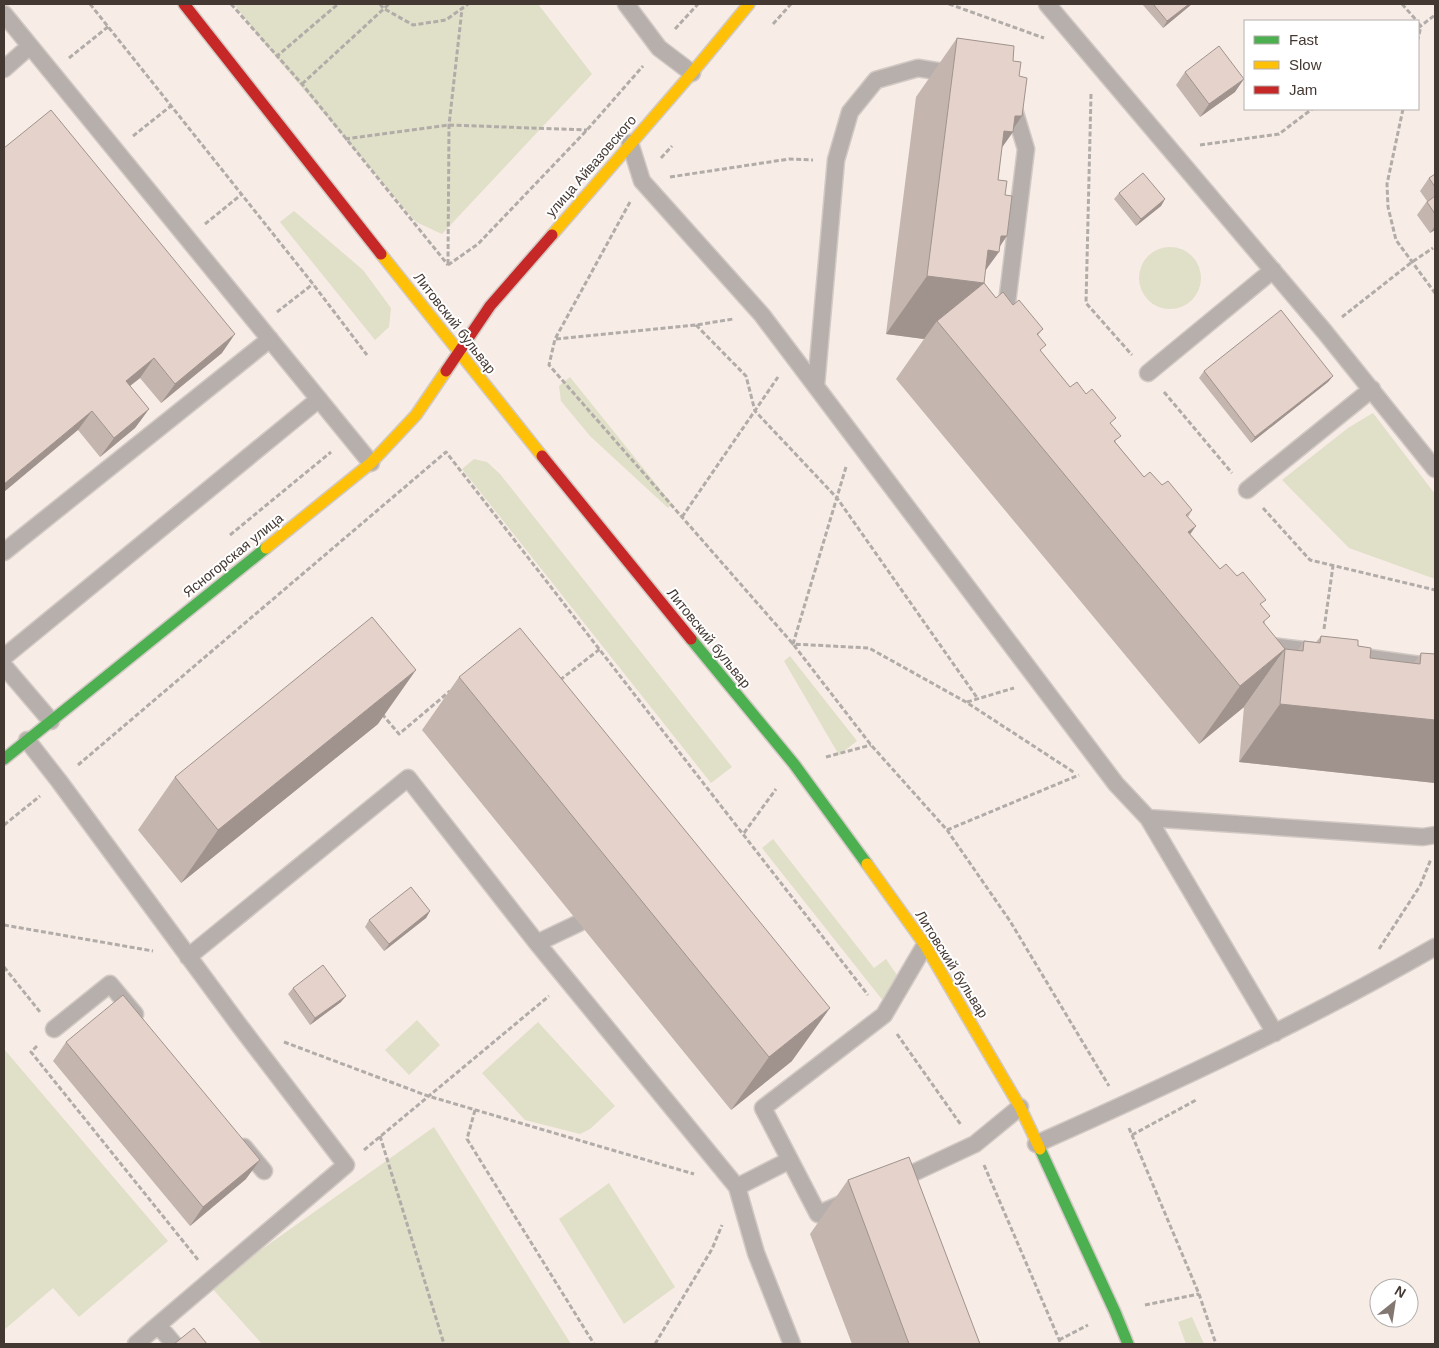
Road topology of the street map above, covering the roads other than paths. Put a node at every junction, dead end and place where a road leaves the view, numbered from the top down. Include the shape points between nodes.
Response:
1 (184, 4) edge
2 (626, 4) edge
3 (749, 4) edge
4 (1047, 4) edge
5 (4, 14) edge
6 (30, 46) junction
7 (4, 69) edge
8 (692, 73) junction
9 (973, 76) edge
10 (997, 94) edge
11 (630, 143) junction
12 (1273, 270) junction
13 (1017, 335) edge
14 (270, 339) junction
15 (458, 352) junction
16 (1148, 373) road end
17 (816, 386) junction
18 (1372, 389) junction
19 (319, 399) junction
20 (371, 464) junction
21 (1435, 469) edge
22 (1247, 490) road end
23 (4, 552) edge
24 (1258, 631) edge
25 (4, 658) edge
26 (4, 666) edge
27 (1435, 667) edge
28 (52, 721) junction
29 (27, 740) junction
30 (4, 759) edge
31 (1148, 818) junction
32 (1435, 835) edge
33 (579, 923) dead end
34 (537, 943) junction
35 (925, 945) junction
36 (1435, 947) edge
37 (188, 957) junction
38 (54, 1028) road end
39 (147, 1029) edge
40 (1275, 1033) junction
41 (1020, 1107) junction
42 (233, 1133) edge
43 (1036, 1144) junction
44 (790, 1160) junction
45 (264, 1171) dead end
46 (737, 1187) junction
47 (885, 1190) edge
48 (861, 1196) edge
49 (158, 1325) junction
50 (136, 1344) edge
51 (174, 1344) edge
52 (792, 1344) edge
53 (1128, 1344) edge

1 - 15 main road, Литовский бульвар
2 - 8 lane via 659,48
3 - 8 main road, улица Айвазовского
4 - 12 lane
5 - 6 lane
6 - 7 lane
6 - 14 lane
8 - 11 main road, улица Айвазовского
9 - 17 lane via 918,68 876,80 850,112 836,160
10 - 13 lane via 1013,106 1026,148 1005,320
11 - 15 main road, улица Айвазовского via 490,306
11 - 17 lane via 642,181 762,315
12 - 16 lane
12 - 18 lane
14 - 19 lane
14 - 23 lane
15 - 20 main road, Ясногорская улица via 416,414
15 - 35 main road, Литовский бульвар via 794,764
17 - 31 lane via 1116,784
18 - 21 lane
18 - 22 lane
19 - 20 lane
19 - 25 lane
20 - 28 main road, Ясногорская улица
24 - 27 lane via 1271,646
26 - 28 lane
28 - 29 main road, Ясногорская улица
29 - 30 main road, Ясногорская улица
29 - 37 lane
31 - 32 lane via 1423,837
31 - 40 lane
33 - 34 lane
34 - 37 lane via 408,778
34 - 46 lane
35 - 41 main road, Литовский бульвар
35 - 44 lane via 884,1015 763,1108
36 - 40 lane
37 - 49 lane via 346,1165
38 - 39 lane via 110,984
40 - 43 lane
41 - 43 main road, Литовский бульвар
41 - 47 lane via 975,1144
42 - 45 lane
43 - 53 main road, Литовский бульвар
44 - 46 lane
44 - 48 lane via 818,1214
46 - 52 lane via 756,1252
49 - 50 lane
49 - 51 lane

